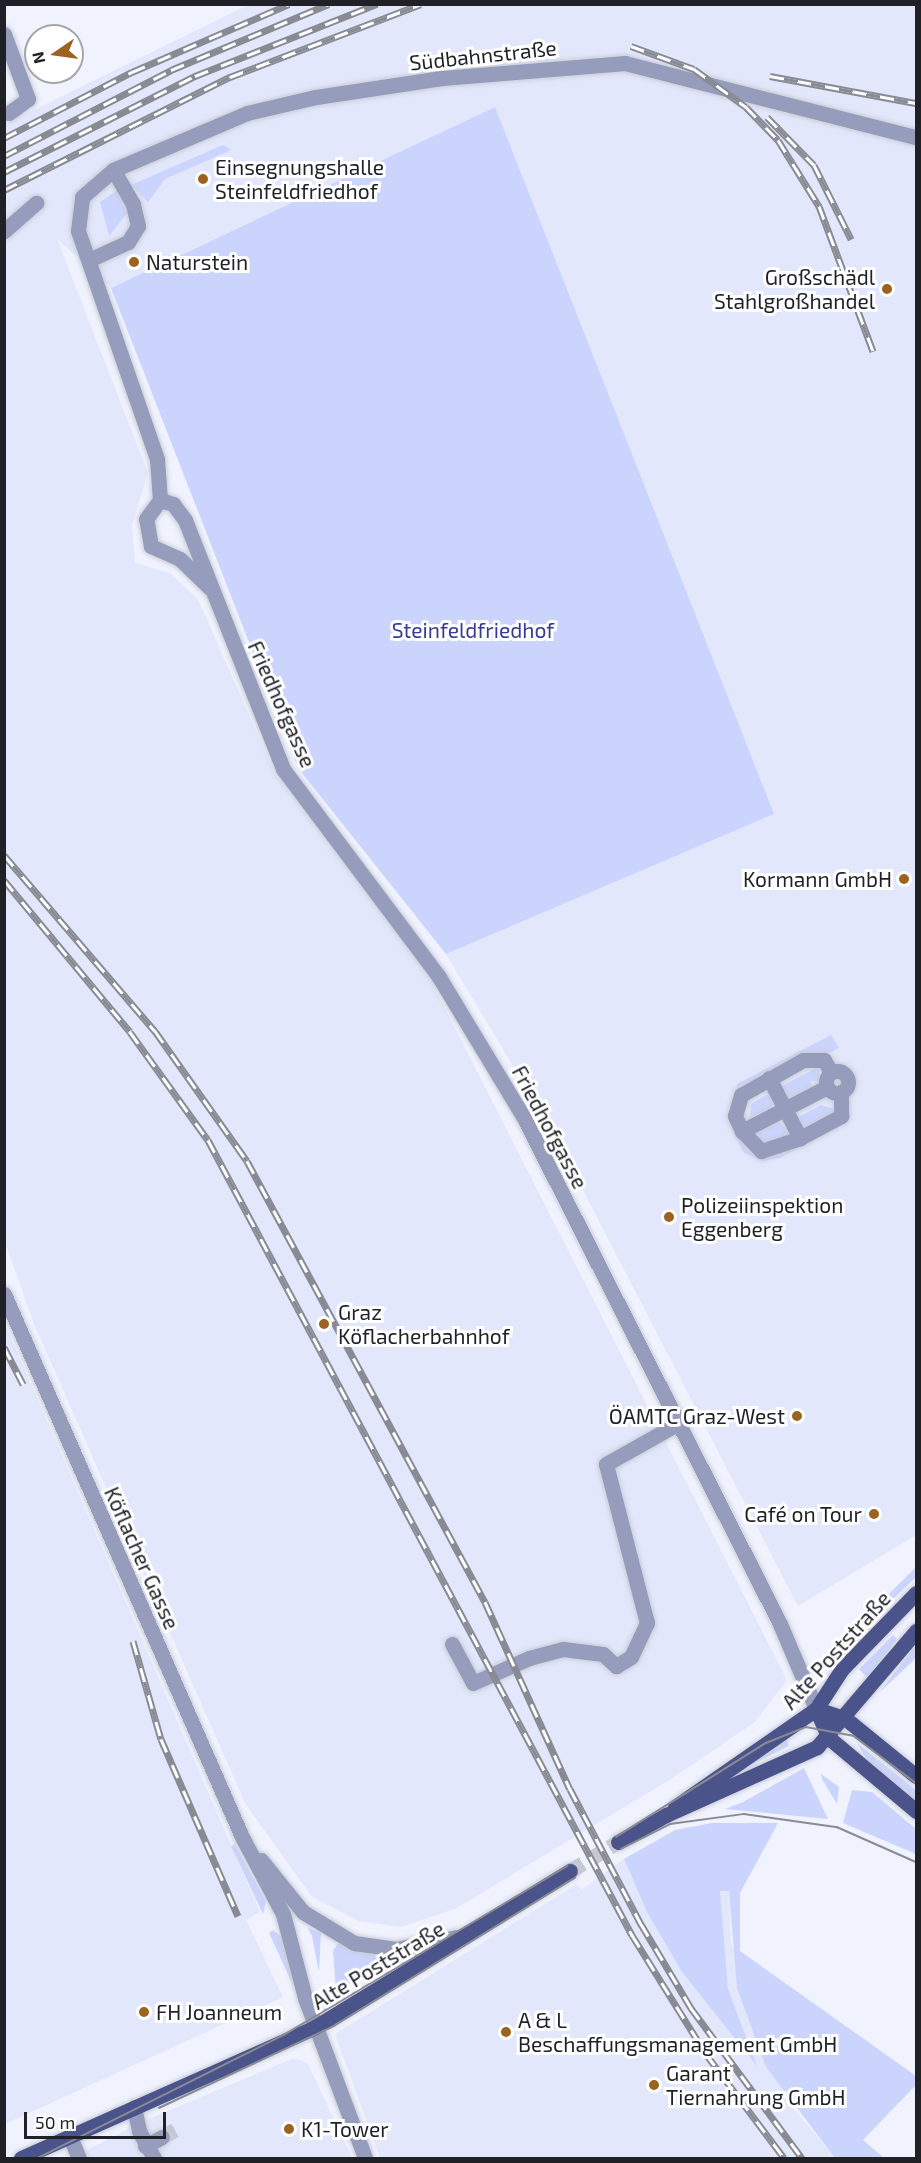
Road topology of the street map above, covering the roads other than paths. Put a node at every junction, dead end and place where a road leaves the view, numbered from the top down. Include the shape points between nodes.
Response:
1 (4, 34) edge
2 (9, 113) dead end
3 (916, 137) edge
4 (113, 170) junction
5 (36, 203) dead end
6 (4, 231) edge
7 (88, 260) junction
8 (160, 500) junction
9 (210, 588) junction
10 (851, 1077) dead end
11 (769, 1078) junction
12 (833, 1084) junction
13 (786, 1109) junction
14 (742, 1131) junction
15 (800, 1138) junction
16 (4, 1294) edge
17 (677, 1424) junction
18 (916, 1593) edge
19 (916, 1630) edge
20 (452, 1644) dead end
21 (816, 1709) junction
22 (846, 1719) junction
23 (829, 1738) junction
24 (916, 1776) edge
25 (916, 1810) edge
26 (666, 1815) junction
27 (242, 1838) junction
28 (618, 1842) tunnel mouth
29 (570, 1871) tunnel mouth
30 (479, 1929) junction
31 (315, 2027) junction
32 (134, 2107) junction
33 (162, 2137) tunnel mouth
34 (68, 2138) junction
35 (150, 2152) edge
36 (21, 2158) edge
37 (47, 2158) edge
38 (79, 2158) edge
39 (365, 2158) edge

1 - 2 street via 28,99
3 - 4 street, Südbahnstraße via 625,63 316,97 247,113
4 - 7 street, Südbahnstraße via 92,185 78,210 78,231
4 - 7 street via 134,204 138,226 128,243
5 - 6 street
7 - 8 street via 157,459
8 - 9 street, Friedhofgasse via 179,509
8 - 9 street, Friedhofgasse via 146,519 151,546 180,559
9 - 17 street, Friedhofgasse via 283,769 440,977 523,1116
10 - 12 street
11 - 12 street via 811,1057 824,1060
11 - 13 street
11 - 14 street via 735,1104
12 - 13 street
12 - 15 street via 841,1116
13 - 14 street
13 - 15 street
14 - 15 street via 761,1151
16 - 27 street, Köflacher Gasse
17 - 20 street via 606,1464 647,1623 631,1657 616,1666 603,1654 563,1650 529,1658 473,1683
17 - 21 street, Friedhofgasse via 780,1624
18 - 21 main road, Alte Poststraße via 842,1669
19 - 22 main road, Alte Poststraße
21 - 22 main road
21 - 23 main road
21 - 26 main road, Alte Poststraße
22 - 23 main road, Alte Poststraße
22 - 24 main road
23 - 25 main road
23 - 26 main road, Alte Poststraße
26 - 28 main road, Alte Poststraße
27 - 30 street, Köflacher Gasse via 303,1912 354,1942 396,1949
27 - 31 street, Köflacher Gasse via 283,1914
29 - 30 main road, Alte Poststraße
30 - 31 main road, Alte Poststraße
31 - 32 main road, Alte Poststraße
31 - 39 street, Köflacher Gasse
32 - 34 main road, Alte Poststraße
32 - 35 street
33 - 35 street
34 - 36 main road, Alte Poststraße
34 - 37 main road, Alte Poststraße
34 - 38 street

